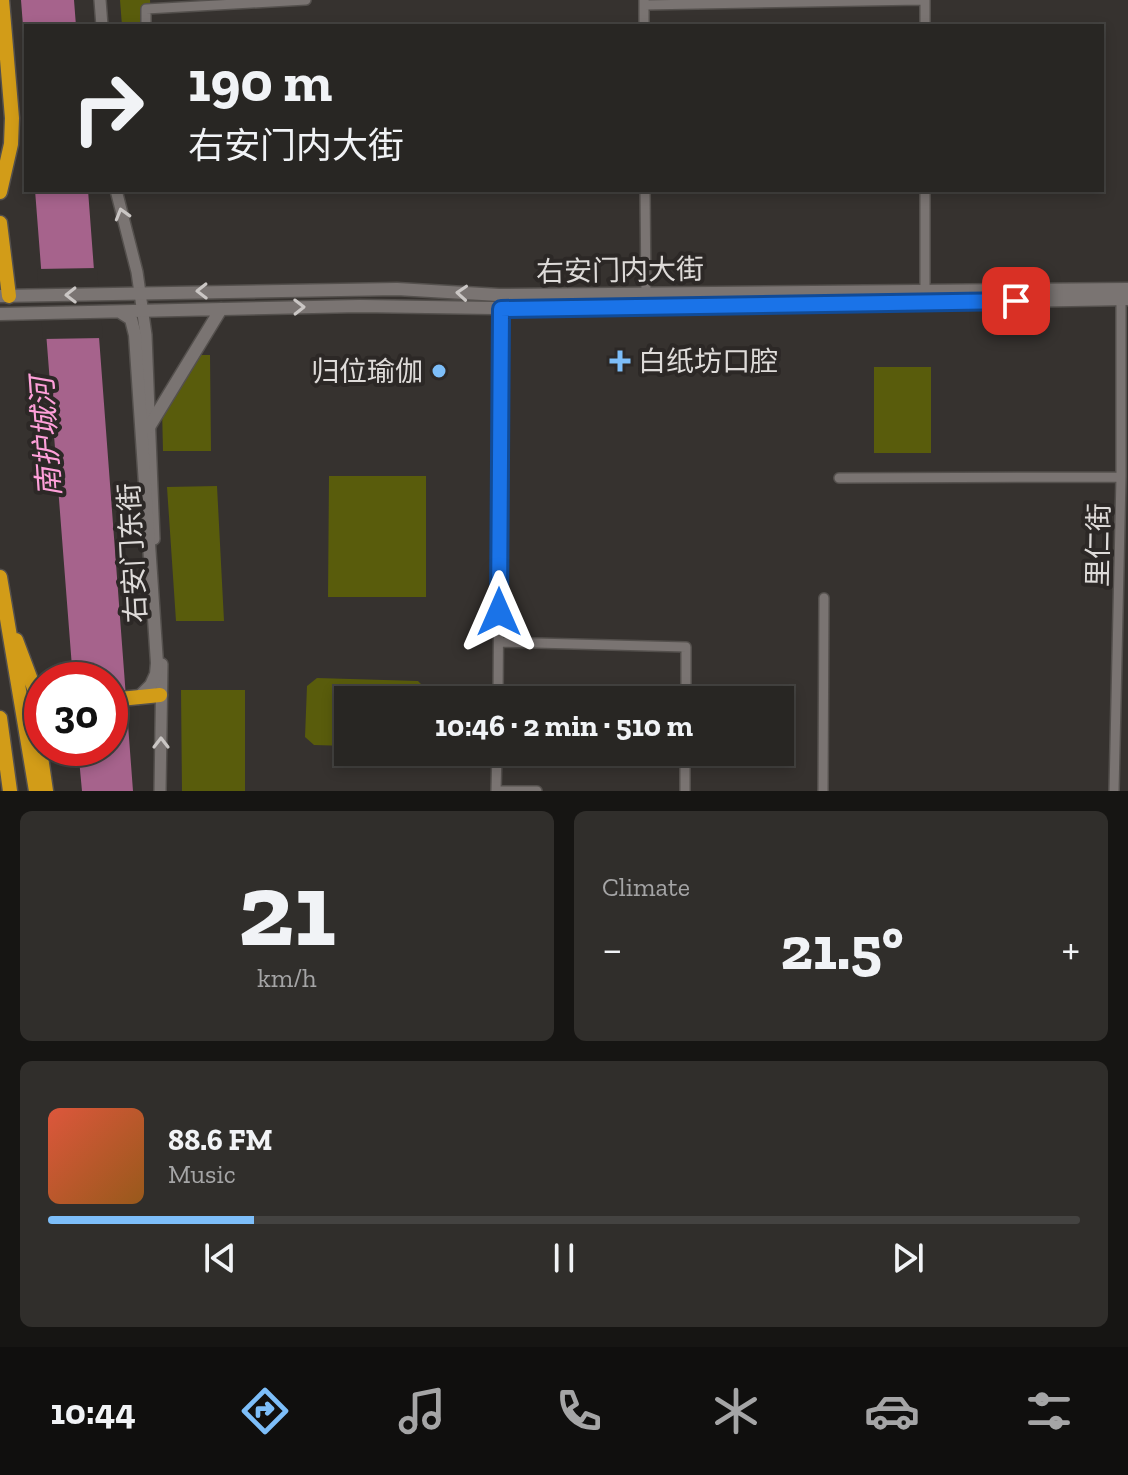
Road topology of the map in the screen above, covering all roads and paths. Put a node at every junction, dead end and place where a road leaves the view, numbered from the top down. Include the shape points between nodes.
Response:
1 (2, 0) edge
2 (100, 0) edge
3 (306, 0) edge
4 (923, 0) edge
5 (248, 1) edge
6 (644, 2) edge
7 (102, 24) edge
8 (146, 24) edge
9 (644, 24) edge
10 (925, 24) edge
11 (5, 145) edge
12 (0, 192) edge
13 (117, 192) edge
14 (645, 192) edge
15 (925, 192) edge
16 (0, 223) edge
17 (925, 291) junction
18 (140, 294) junction
19 (646, 295) junction
20 (5, 296) edge
21 (1126, 296) edge
22 (221, 309) junction
23 (501, 309) junction
24 (116, 312) junction
25 (142, 312) junction
26 (0, 314) edge
27 (149, 427) junction
28 (1121, 477) junction
29 (839, 478) dead end
30 (0, 577) edge
31 (824, 598) dead end
32 (9, 629) junction
33 (499, 642) junction
34 (25, 662) edge
35 (498, 686) edge
36 (686, 686) edge
37 (128, 700) edge
38 (136, 700) junction
39 (160, 700) junction
40 (128, 702) edge
41 (0, 718) edge
42 (42, 766) edge
43 (497, 766) edge
44 (685, 766) edge
45 (10, 791) edge
46 (36, 791) edge
47 (46, 791) edge
48 (160, 791) edge
49 (496, 791) edge
50 (537, 791) edge
51 (685, 791) edge
52 (823, 791) edge
53 (1114, 791) edge

1 - 11 highway via 12,118
2 - 7 street
3 - 5 street
4 - 6 street
4 - 10 street
5 - 8 street via 146,9
6 - 9 street
11 - 12 highway
18 -> 13 street, 右安门东街
14 - 19 street
15 - 17 street
16 - 20 highway
17 - 19 main road, 右安门内大街
17 - 21 main road, 右安门内大街
19 -> 18 main road, 右安门内大街 via 397,289
18 -> 20 main road, 右安门内大街
18 - 25 street, 右安门东街
21 - 23 main road, 右安门内大街
21 - 28 street, 里仁街
22 -> 23 main road, 右安门内大街
22 - 25 main road, 右安门内大街
22 - 27 main road
23 - 33 street
24 - 25 main road, 右安门内大街
24 - 26 main road, 右安门内大街
24 - 38 main road via 133,322 135,335 155,622 156,674
25 - 27 street, 右安门东街
27 - 39 street, 右安门东街
28 - 29 street
28 - 53 street, 里仁街
30 - 32 highway
31 - 52 street
32 - 34 highway
32 - 46 highway
33 - 35 street
33 - 36 street via 686,647
37 - 38 highway
38 - 39 highway
38 - 40 highway
48 -> 39 street, 右安门东街
41 - 45 highway
42 - 47 highway
43 - 49 street
44 - 51 street
49 - 50 street

